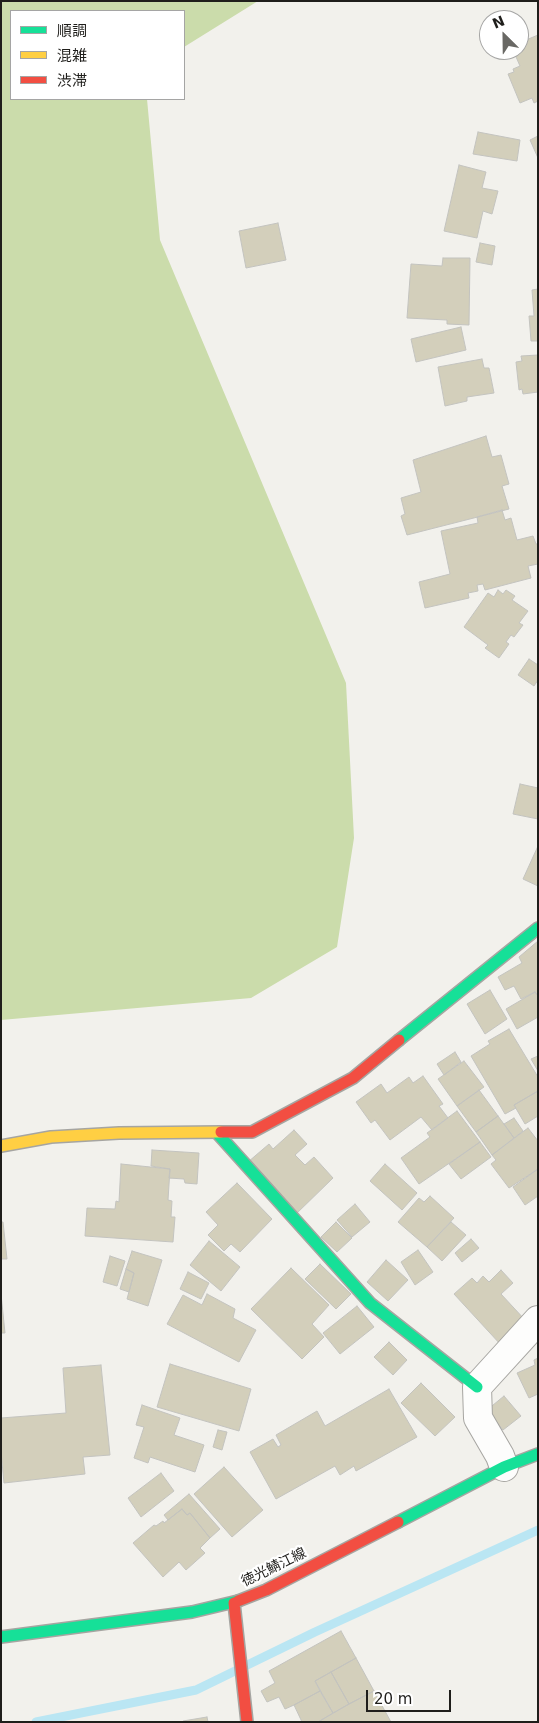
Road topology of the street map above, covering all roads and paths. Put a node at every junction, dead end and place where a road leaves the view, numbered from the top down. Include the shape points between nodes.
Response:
1 (538, 928) edge
2 (218, 1134) junction
3 (1, 1146) edge
4 (538, 1320) edge
5 (477, 1387) junction
6 (538, 1454) edge
7 (504, 1467) junction
8 (234, 1603) junction
9 (1, 1637) edge
10 (247, 1722) edge

1 - 2 street via 353,1078 252,1132
2 - 3 street via 119,1133 50,1137
2 - 5 street via 370,1303
4 - 5 street
5 - 7 street via 478,1418
6 - 7 street, 徳光鯖江線
7 - 8 street, 徳光鯖江線 via 266,1590
8 - 9 street, 徳光鯖江線 via 192,1612
8 - 10 street

